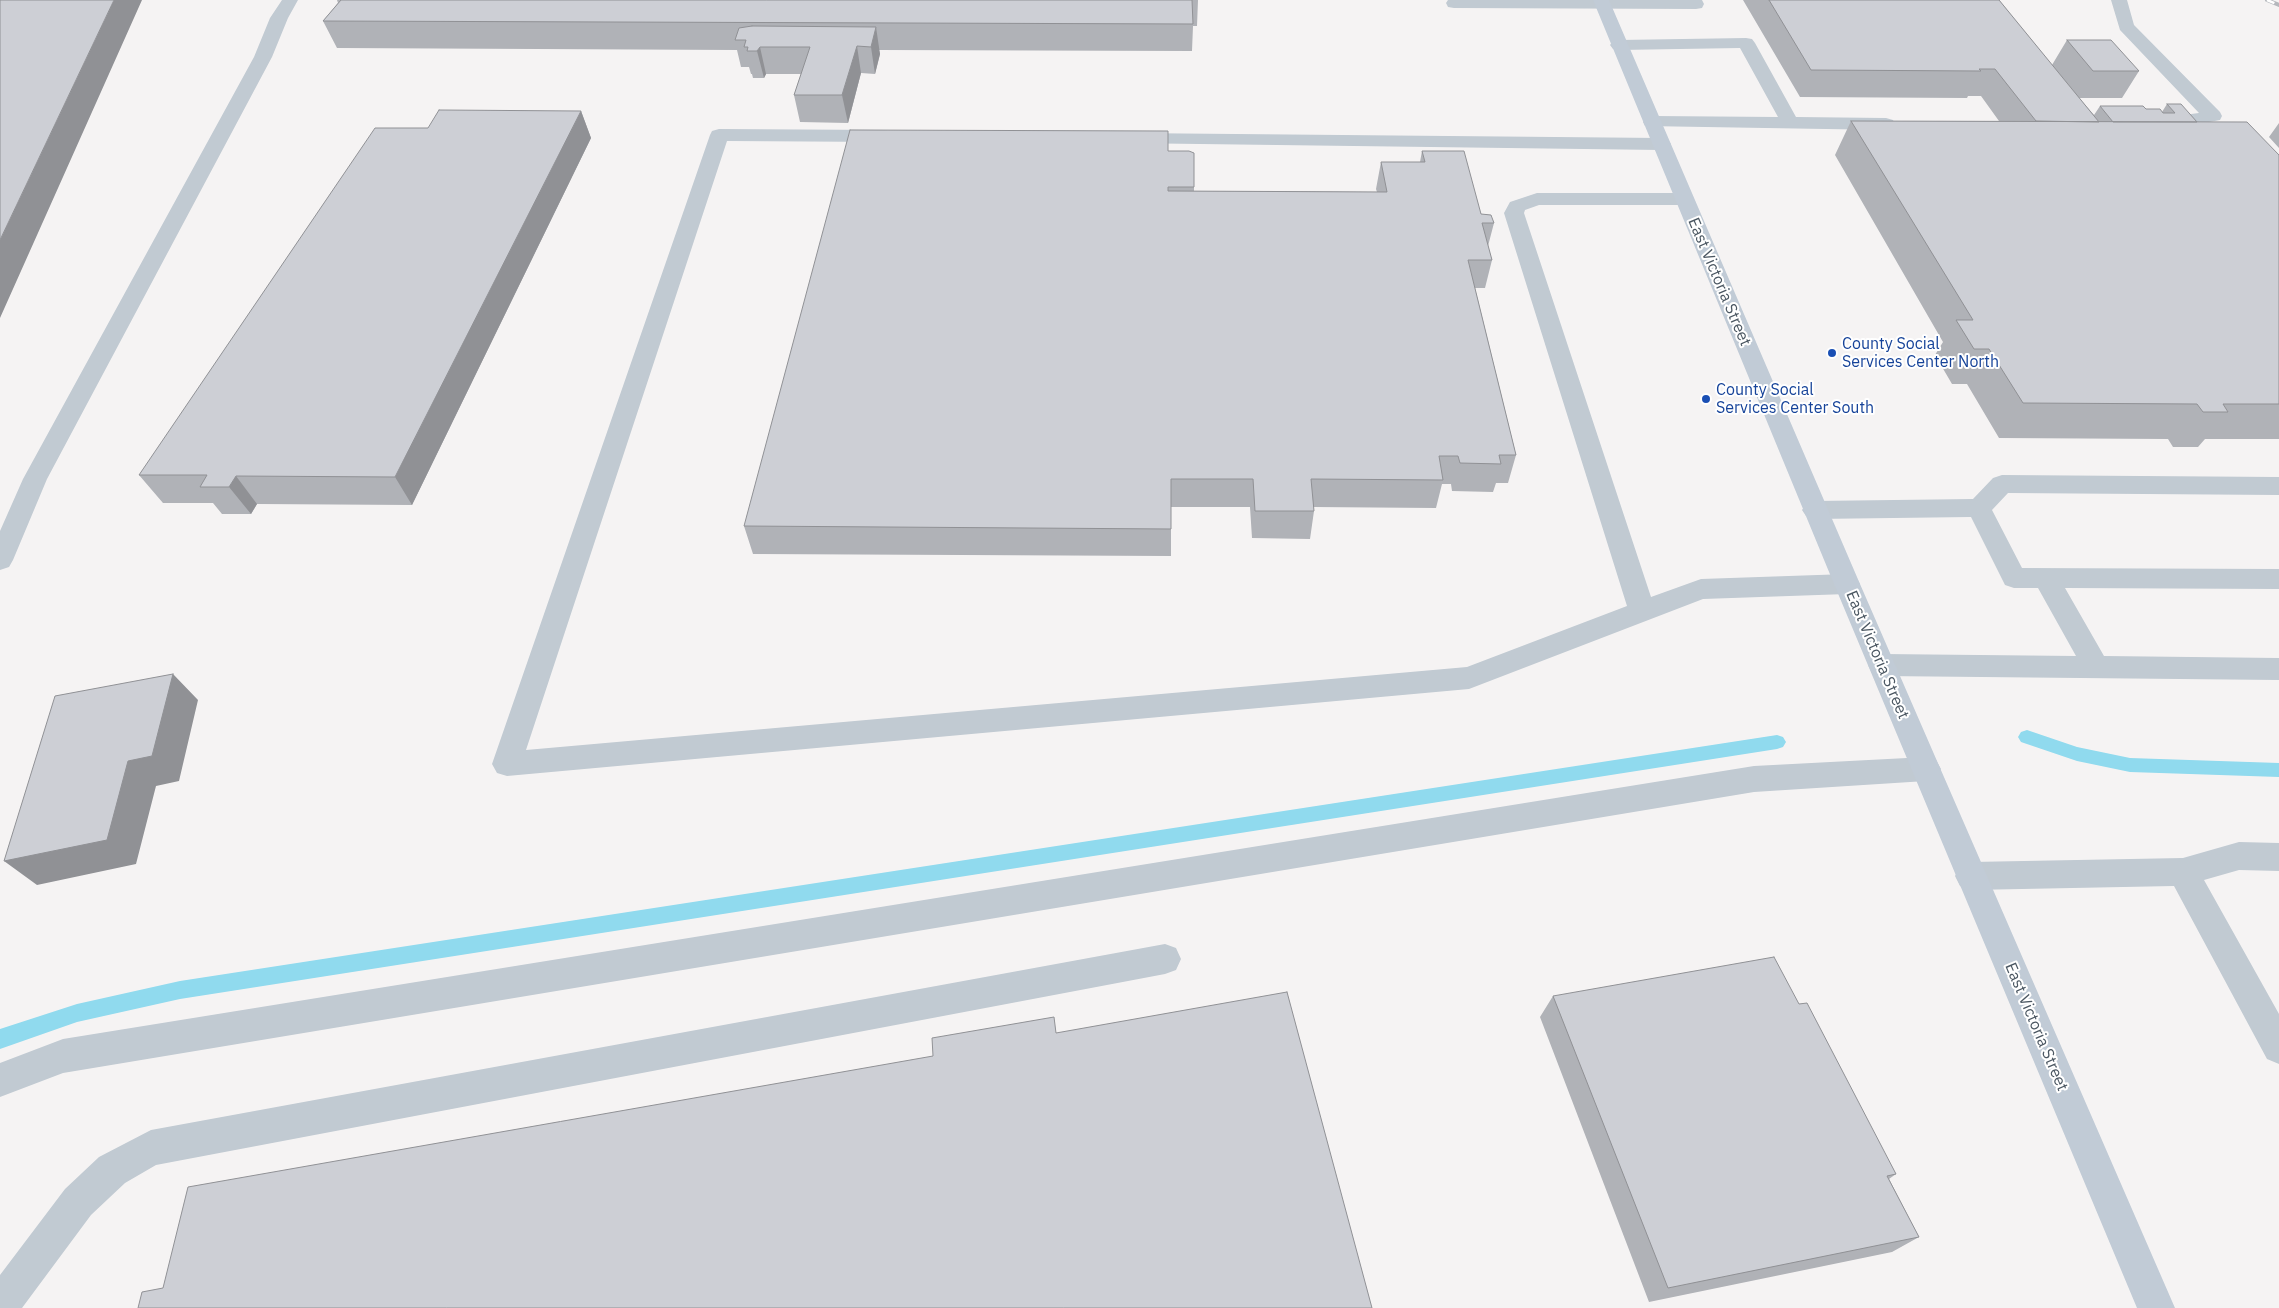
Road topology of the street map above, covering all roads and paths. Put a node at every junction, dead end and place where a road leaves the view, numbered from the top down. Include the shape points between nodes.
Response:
1 (290, 0) edge
2 (1694, 0) edge
3 (2119, 0) edge
4 (1601, 2) edge
5 (1454, 3) dead end
6 (1620, 45) junction
7 (2139, 123) edge
8 (1790, 124) junction
9 (1903, 124) edge
10 (1657, 133) junction
11 (908, 137) edge
12 (1107, 139) edge
13 (1684, 199) junction
14 (2279, 486) edge
15 (1979, 508) junction
16 (1815, 510) junction
17 (0, 560) edge
18 (2046, 578) junction
19 (2279, 579) edge
20 (1847, 584) junction
21 (1642, 612) junction
22 (1882, 665) junction
23 (2096, 667) junction
24 (2279, 669) edge
25 (1926, 769) junction
26 (2279, 857) edge
27 (2183, 872) junction
28 (1971, 876) junction
29 (1165, 959) dead end
30 (2279, 1047) edge
31 (0, 1080) edge
32 (0, 1306) edge
33 (2156, 1308) edge

1 - 17 lane via 263,57 35,479
2 - 4 lane via 1696,4
3 - 7 lane via 2126,26 2213,116 2178,122
4 - 5 lane
4 - 6 street, East Victoria Street
6 - 8 lane via 1746,43
6 - 10 street, East Victoria Street
8 - 9 lane
8 - 10 lane
10 - 12 lane
10 - 13 street, East Victoria Street
11 - 21 lane via 719,135 507,764 1468,678
13 - 16 street, East Victoria Street
13 - 21 lane via 1537,199 1517,206 1514,213
14 - 15 lane via 2002,484
15 - 16 lane
15 - 18 lane via 2014,578
16 - 20 street, East Victoria Street
18 - 19 lane
18 - 23 lane
20 - 21 lane via 1701,589
20 - 22 street, East Victoria Street
22 - 23 lane
22 - 25 street, East Victoria Street
23 - 24 lane
25 - 28 street, East Victoria Street
25 - 31 lane via 1754,779 63,1056
26 - 27 lane via 2239,856
27 - 28 lane
27 - 30 lane
28 - 33 street, East Victoria Street
29 - 32 lane via 151,1148 112,1170 78,1202

